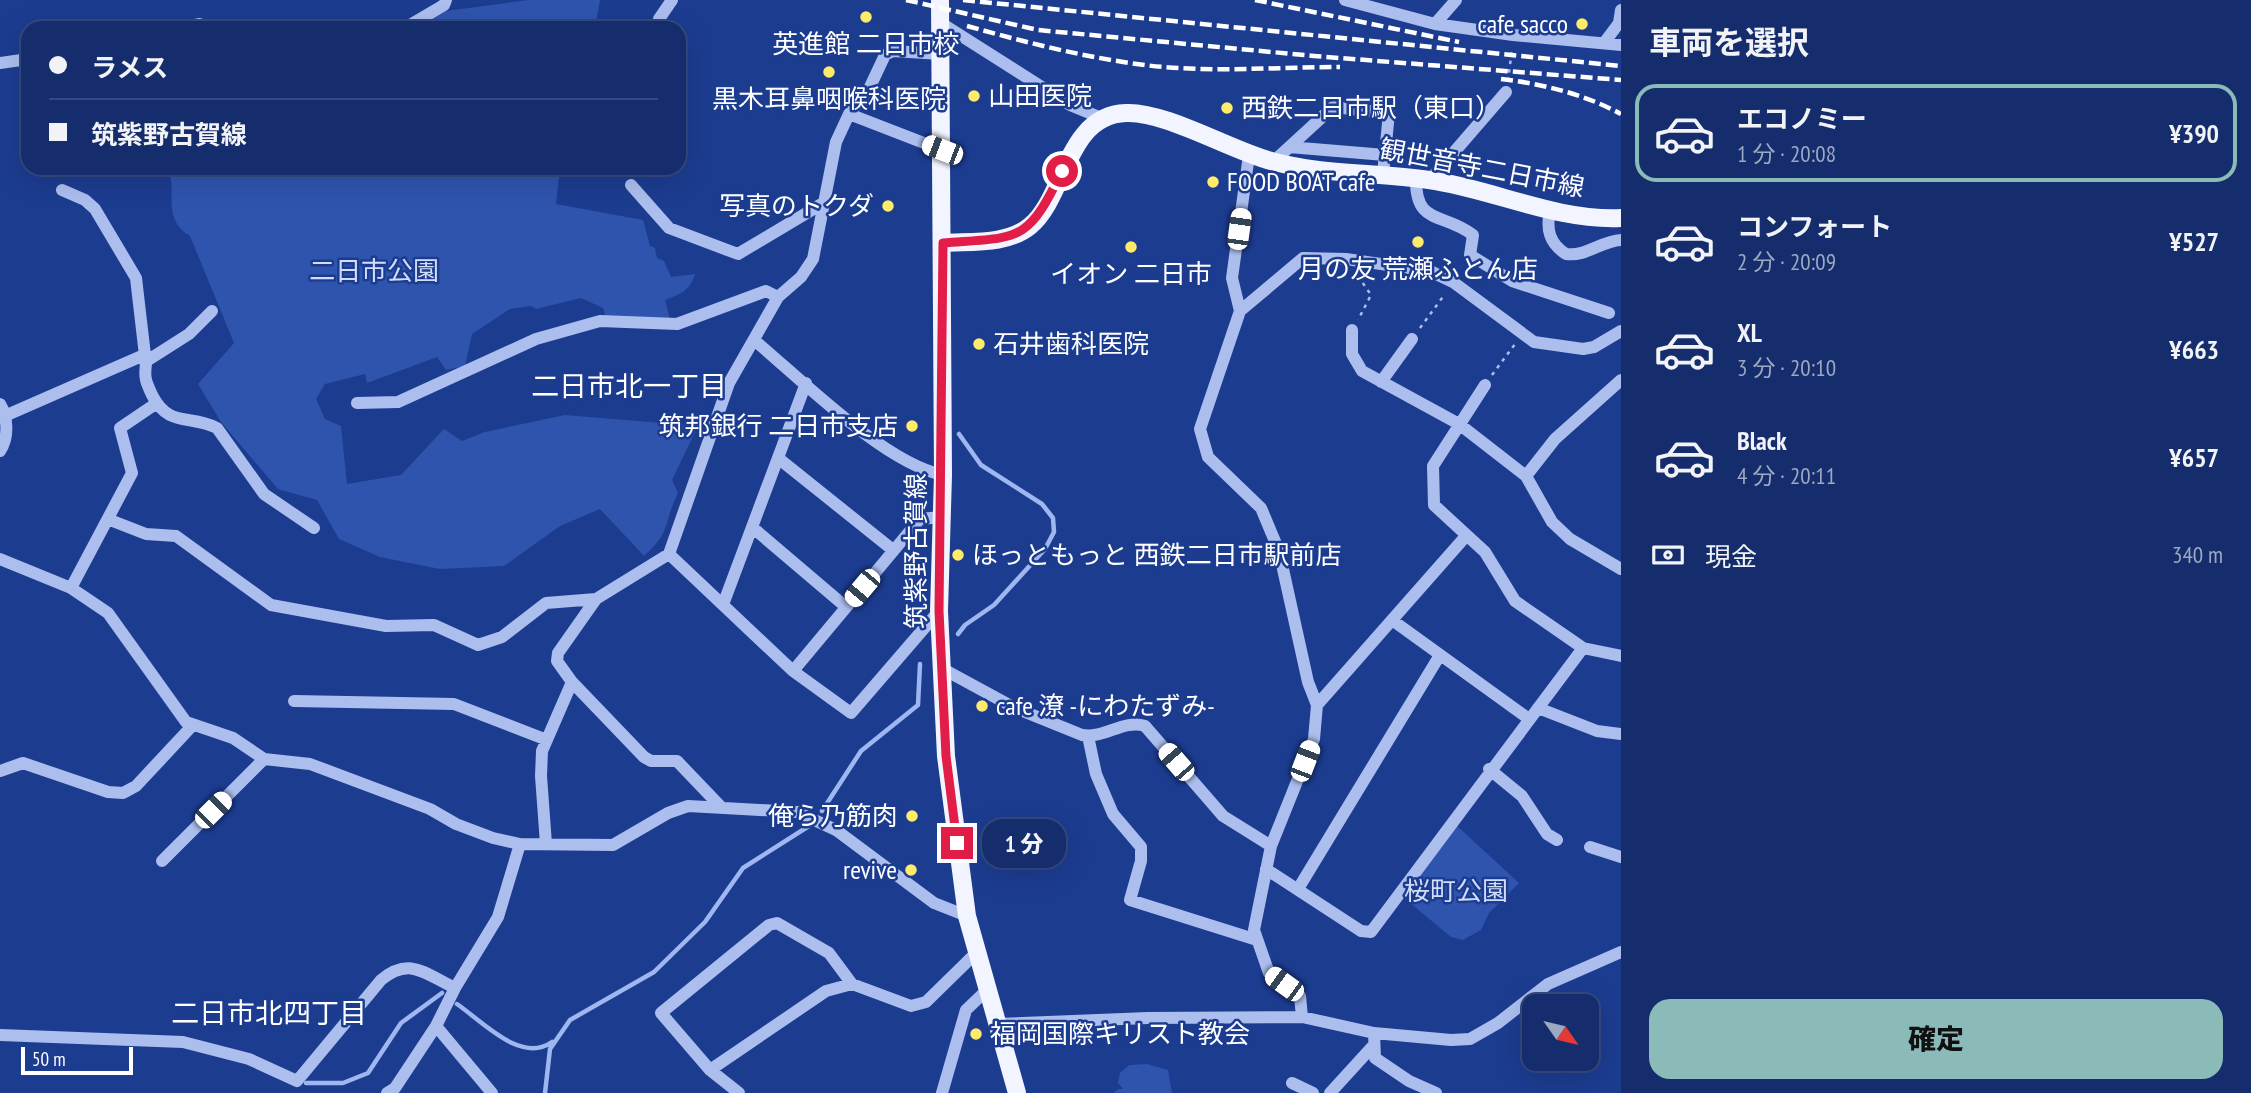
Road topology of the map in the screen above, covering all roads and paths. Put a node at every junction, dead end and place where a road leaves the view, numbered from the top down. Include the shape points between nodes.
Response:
1 (446, 0) edge
2 (672, 0) edge
3 (940, 0) edge
4 (1345, 0) edge
5 (1456, 0) edge
6 (1621, 10) edge
7 (659, 19) dead end
8 (417, 21) edge
9 (941, 23) junction
10 (1434, 24) junction
11 (1513, 36) junction
12 (1604, 43) junction
13 (1621, 45) edge
14 (941, 54) junction
15 (21, 60) edge
16 (0, 63) edge
17 (1506, 92) joint
18 (849, 114) junction
19 (1104, 119) junction
20 (1289, 147) junction
21 (942, 150) junction
22 (1249, 155) junction
23 (1385, 155) junction
24 (1273, 162) junction
25 (1383, 174) junction
26 (1423, 179) junction
27 (631, 185) dead end
28 (62, 190) dead end
29 (825, 202) junction
30 (1550, 210) junction
31 (1621, 218) edge
32 (1621, 240) edge
33 (943, 243) junction
34 (1346, 259) junction
35 (1453, 282) junction
36 (778, 297) junction
37 (212, 311) dead end
38 (1240, 311) junction
39 (1609, 313) dead end
40 (1352, 330) joint
41 (1621, 331) edge
42 (1521, 335) junction
43 (1412, 339) joint
44 (754, 340) junction
45 (144, 358) junction
46 (1621, 380) edge
47 (1381, 382) junction
48 (806, 383) junction
49 (1485, 386) joint
50 (157, 403) junction
51 (357, 403) dead end
52 (3, 410) edge
53 (1459, 424) junction
54 (0, 451) edge
55 (778, 458) junction
56 (943, 475) junction
57 (1526, 476) junction
58 (942, 517) junction
59 (110, 520) junction
60 (752, 527) junction
61 (314, 528) dead end
62 (1466, 536) junction
63 (893, 550) junction
64 (669, 554) junction
65 (0, 559) edge
66 (1621, 569) edge
67 (71, 588) junction
68 (596, 599) junction
69 (724, 602) junction
70 (846, 607) junction
71 (939, 611) junction
72 (1392, 620) junction
73 (1583, 648) junction
74 (1440, 655) junction
75 (1621, 656) edge
76 (943, 669) junction
77 (793, 670) junction
78 (572, 682) junction
79 (294, 701) dead end
80 (1317, 705) junction
81 (1538, 708) junction
82 (1529, 719) junction
83 (192, 726) junction
84 (1621, 734) edge
85 (1088, 736) junction
86 (547, 740) junction
87 (264, 759) junction
88 (1489, 769) junction
89 (0, 771) edge
90 (721, 807) junction
91 (1557, 840) dead end
92 (520, 844) junction
93 (546, 844) junction
94 (1271, 846) junction
95 (1590, 847) dead end
96 (1621, 857) edge
97 (162, 861) dead end
98 (1266, 869) junction
99 (1298, 889) junction
100 (967, 916) junction
101 (1257, 940) junction
102 (977, 952) junction
103 (1621, 952) edge
104 (852, 984) junction
105 (455, 988) junction
106 (988, 989) junction
107 (1302, 1017) junction
108 (997, 1024) junction
109 (436, 1026) junction
110 (1374, 1032) junction
111 (0, 1035) edge
112 (1372, 1047) junction
113 (710, 1070) junction
114 (1292, 1083) dead end
115 (387, 1093) edge
116 (492, 1093) edge
117 (740, 1093) edge
118 (942, 1093) edge
119 (1017, 1093) edge
120 (1313, 1093) edge
121 (1330, 1093) edge
122 (1436, 1093) edge

1 - 8 street
2 - 7 street
3 - 9 main road, 筑紫野古賀線
4 - 10 street
5 - 10 street
6 - 12 street via 1619,23
9 - 14 main road, 筑紫野古賀線
9 - 19 street via 1070,105
10 - 11 street
11 - 12 street
11 - 17 path
12 - 13 street
14 - 18 street via 893,51 885,55 869,89
14 - 21 main road, 筑紫野古賀線
15 - 16 street
17 - 26 street
18 - 21 street
18 - 29 street via 836,142
19 - 22 main road, 観世音寺二日市線 via 1118,114 1145,115
19 - 33 main road via 1081,140 1030,226 1006,238
20 - 23 street
20 - 23 street via 1333,107 1389,113
20 - 24 street
21 - 33 main road, 筑紫野古賀線
22 - 24 main road, 観世音寺二日市線
22 - 38 street via 1232,278
23 - 25 street
24 - 25 main road, 観世音寺二日市線
25 - 26 main road, 観世音寺二日市線
26 - 30 main road, 観世音寺二日市線
26 - 39 street via 1416,196 1424,211 1473,234 1470,255 1512,281
27 - 29 street via 668,228 738,254
28 - 45 street via 95,209 136,278
29 - 36 street via 813,259
30 - 31 main road, 観世音寺二日市線
30 - 32 street via 1551,239 1566,254 1585,253
33 - 56 main road, 筑紫野古賀線
34 - 35 street via 1430,271
34 - 38 street via 1303,258
34 - 40 path via 1371,295
35 - 42 street
35 - 43 path
36 - 44 street
36 - 51 street via 766,291 677,324 600,321 536,339 398,402
37 - 45 street via 189,334
38 - 80 street via 1200,429 1208,457 1261,508 1284,568
40 - 47 street via 1354,361
41 - 42 street via 1608,341 1583,348 1534,342
42 - 49 path
43 - 47 street
44 - 48 street
44 - 64 street via 730,383
45 - 50 street via 143,377
45 - 52 street
46 - 57 street via 1556,439
47 - 53 street
48 - 55 street
48 - 56 street via 880,445 921,471
49 - 53 street
50 - 59 street via 120,428 132,473
50 - 61 street via 167,416 217,428 264,494
52 - 54 street via 4,446
53 - 57 street
53 - 62 street via 1433,466 1434,505
55 - 60 street
55 - 63 street
56 - 58 main road, 筑紫野古賀線
57 - 66 street via 1552,522 1570,539
58 - 63 street via 920,519
58 - 71 main road, 筑紫野古賀線
59 - 67 street
59 - 68 street via 146,534 176,536 271,605 386,626 434,625 478,645 502,637 546,603
60 - 69 street
60 - 70 street
62 - 72 street
62 - 73 street via 1485,552 1515,601
63 - 70 street
64 - 68 street
64 - 69 street
65 - 67 street
67 - 83 street via 108,613
68 - 78 street via 558,653 557,661
69 - 77 street
70 - 77 street
71 - 76 main road, 筑紫野古賀線
71 - 77 street via 851,713
72 - 74 street
72 - 80 street
73 - 75 street
73 - 81 street
74 - 82 street
74 - 99 street
76 - 85 street via 1013,707
76 - 100 main road, 筑紫野古賀線 via 946,756
78 - 86 street
78 - 90 street via 644,757 677,761
79 - 86 street via 454,704
80 - 94 street via 1314,739
81 - 82 street
81 - 84 street via 1597,731
82 - 88 street
83 - 87 street via 233,738
83 - 89 street via 136,786 123,793 23,763
85 - 94 street via 1136,723 1145,726 1223,816
85 - 101 street via 1096,774 1113,814 1141,847 1130,900
86 - 93 street via 541,776
87 - 92 street via 310,764 430,809 456,824
87 - 97 street
88 - 91 street via 1521,796 1537,822
88 - 99 street via 1371,932 1361,931
90 - 93 street via 679,808 613,845
90 - 100 street via 797,812 818,820 934,903
92 - 93 street
92 - 105 street via 498,917
94 - 98 street
95 - 96 street
98 - 99 street
98 - 101 street via 1254,930
100 - 102 main road, 筑紫野古賀線
101 - 107 street via 1269,973 1300,996
102 - 104 street via 918,1005
102 - 106 main road, 筑紫野古賀線
103 - 110 street via 1548,984 1470,1039
104 - 113 street via 826,990
104 - 113 street via 829,953 777,923 769,925 661,1013
105 - 109 street
105 - 111 street via 408,966 395,968 297,1081 249,1059 183,1042
106 - 108 main road, 筑紫野古賀線
106 - 118 street via 966,1010
107 - 108 street
107 - 110 street
108 - 119 main road, 筑紫野古賀線
109 - 115 street via 395,1088
109 - 116 street
110 - 112 street
112 - 121 street
112 - 122 street via 1383,1065
113 - 117 street
114 - 120 street

